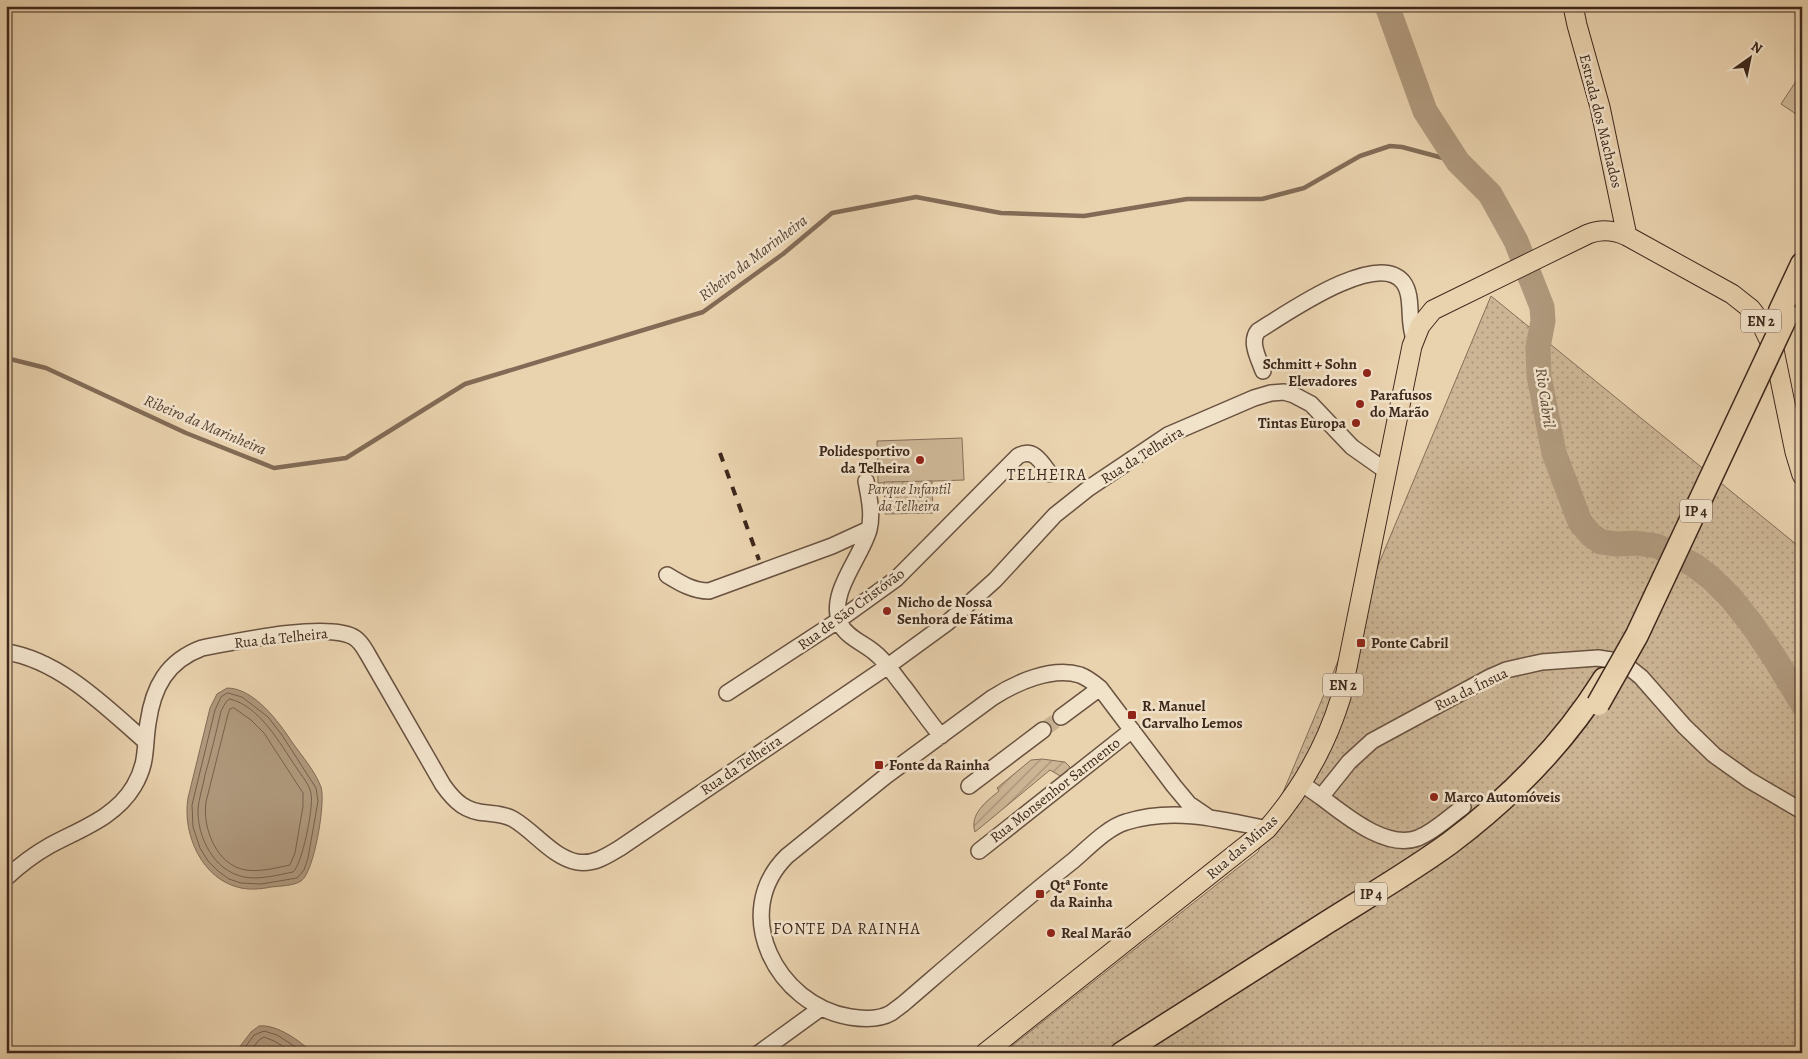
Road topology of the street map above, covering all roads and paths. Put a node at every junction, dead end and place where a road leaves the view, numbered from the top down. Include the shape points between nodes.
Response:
1 (1573, 6) edge
2 (1627, 236) junction
3 (1802, 264) edge
4 (1802, 284) edge
5 (1784, 313) junction
6 (1414, 338) junction
7 (1263, 371) dead end
8 (1386, 471) junction
9 (1050, 474) dead end
10 (1802, 475) edge
11 (866, 481) dead end
12 (869, 529) junction
13 (667, 575) dead end
14 (839, 620) junction
15 (6, 652) edge
16 (888, 666) junction
17 (1100, 688) junction
18 (727, 693) dead end
19 (1594, 702) junction
20 (1061, 717) tunnel mouth
21 (1043, 730) tunnel mouth
22 (1132, 730) junction
23 (941, 736) junction
24 (146, 742) junction
25 (1301, 784) junction
26 (969, 786) dead end
27 (1321, 797) junction
28 (1463, 807) dead end
29 (1802, 811) edge
30 (1208, 817) junction
31 (1267, 829) junction
32 (979, 851) dead end
33 (6, 878) edge
34 (1224, 988) junction
35 (821, 1008) junction
36 (759, 1053) edge
37 (985, 1053) edge
38 (1104, 1053) edge
39 (1122, 1053) edge
40 (1142, 1053) edge

1 - 2 main road, Estrada dos Machados via 1600,107
2 - 6 main road, EN 2 via 1604,230 1582,237 1445,304 1428,315
2 - 10 main road, EN 2 via 1732,294 1760,320 1774,350
3 - 5 highway, IP 4
4 - 5 highway, IP 4
5 - 19 highway, IP 4
5 - 19 highway, IP 4, bridge via 1640,628
6 - 7 street via 1408,292 1402,281 1385,273 1367,275 1320,294 1258,331 1254,342
6 - 8 main road, EN 2
8 - 16 street, Rua da Telheira via 1352,448 1311,404 1300,397 1278,392 1254,398 1168,435 1089,488 1055,516 996,580 948,623
8 - 25 main road, Rua das Minas / EN 2 via 1341,697 1324,742
9 - 14 street, Rua de São Cristóvão via 1033,454 1024,453 1016,457 902,574
11 - 12 street via 870,504
12 - 13 street via 823,550 709,591 689,587
12 - 14 street via 843,586 838,605
14 - 16 street via 849,634
14 - 18 street, Rua de São Cristóvão
15 - 24 street via 36,660 77,684
16 - 23 street
16 - 24 street, Rua da Telheira via 620,848 602,859 586,863 564,857 507,816 472,811 453,800 367,653 356,638 347,634 324,631 293,633 188,653 162,679 150,711
17 - 20 street
17 - 22 street
17 - 23 street via 1073,674 1043,676 1000,692
19 - 34 highway, IP 4 via 1528,775 1471,827
19 - 40 highway, IP 4 via 1553,764 1465,845
21 - 26 street
22 - 30 street via 1182,796
22 - 32 street, Rua Monsenhor Sarmento
23 - 35 street via 787,856 770,878 761,906 764,942 770,957 795,989
24 - 33 street, Rua da Telheira via 142,770 123,801 99,821 49,846
25 - 27 street
25 - 31 main road, Rua das Minas / EN 2
27 - 28 street via 1371,831 1404,840 1427,834
27 - 29 street, Rua da Ínsua via 1349,762 1372,741 1490,677 1542,662 1605,658 1618,661 1637,673 1688,731 1726,764
30 - 31 street
30 - 35 street via 1168,814 1119,824 890,1014 861,1019
31 - 37 main road, Rua das Minas / EN 2
34 - 38 highway
34 - 39 highway, IP 4
35 - 36 street

